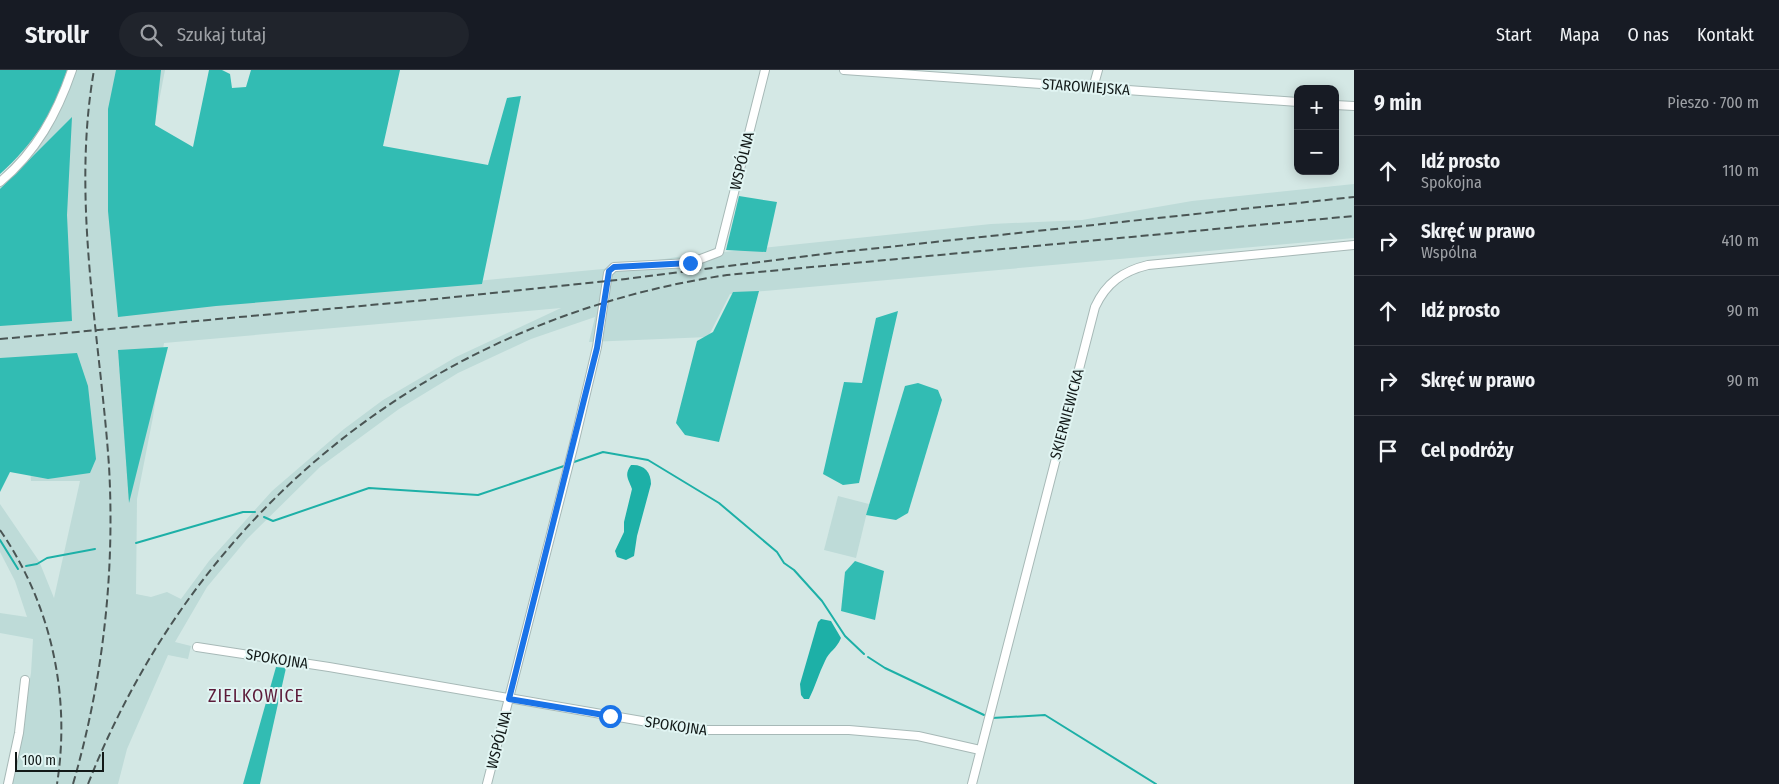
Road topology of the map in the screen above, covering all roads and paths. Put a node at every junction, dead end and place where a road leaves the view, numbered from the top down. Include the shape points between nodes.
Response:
1 (72, 70) edge
2 (765, 70) edge
3 (844, 70) edge
4 (1098, 70) edge
5 (1093, 88) junction
6 (1294, 102) edge
7 (1339, 105) edge
8 (1354, 106) edge
9 (0, 182) edge
10 (1351, 245) edge
11 (196, 647) dead end
12 (25, 680) dead end
13 (509, 699) junction
14 (980, 750) junction
15 (8, 784) edge
16 (487, 784) edge
17 (972, 784) edge

1 - 9 street via 44,133
2 - 13 street, WSPÓLNA via 719,252 690,263 614,267 610,270 597,348
3 - 5 street, STAROWIEJSKA
4 - 5 street
5 - 6 street, STAROWIEJSKA
7 - 8 street
10 - 14 street, SKIERNIEWICKA via 1148,265 1122,274 1101,294
11 - 13 street, SPOKOJNA
12 - 15 street
13 - 14 street, SPOKOJNA via 694,730 849,730 918,736
13 - 16 street, WSPÓLNA
14 - 17 street, SKIERNIEWICKA

